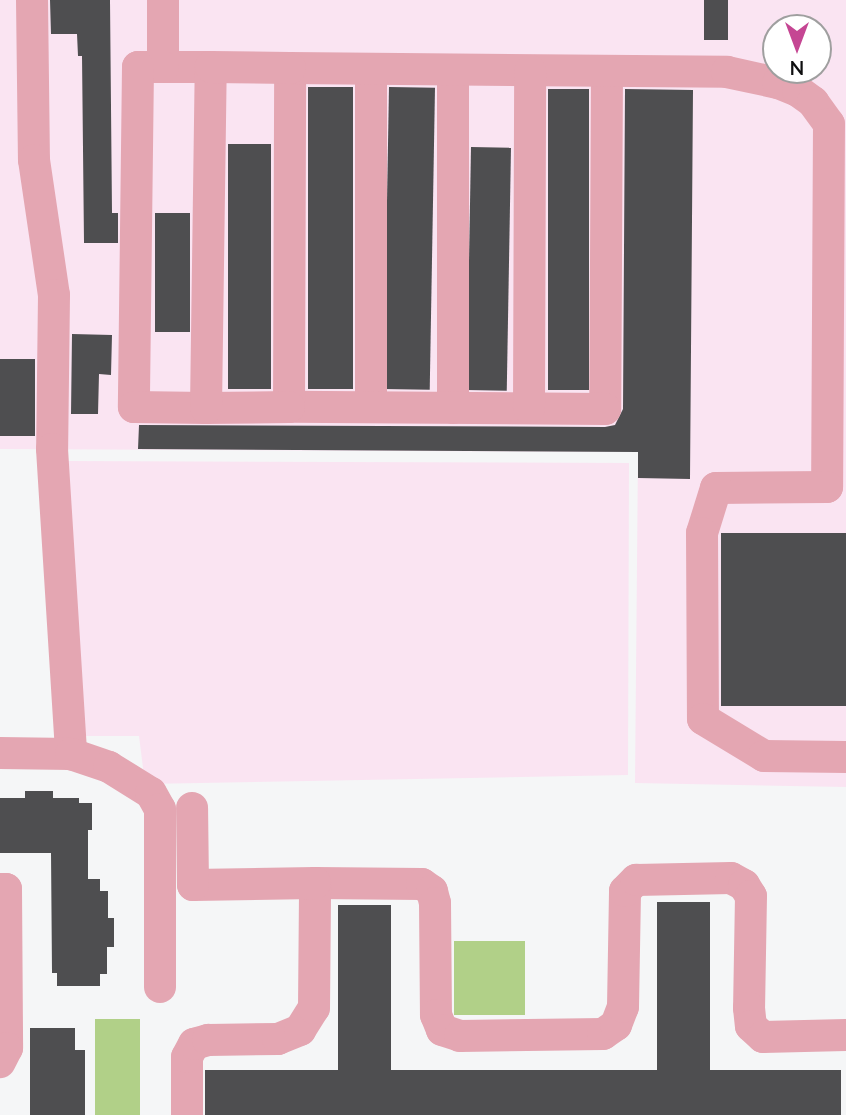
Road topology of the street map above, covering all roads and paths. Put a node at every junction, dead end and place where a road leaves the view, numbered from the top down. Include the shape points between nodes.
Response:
1 (32, 0) edge
2 (163, 0) edge
3 (163, 67) junction
4 (211, 67) junction
5 (290, 68) junction
6 (371, 70) junction
7 (453, 70) junction
8 (530, 71) junction
9 (607, 71) junction
10 (289, 407) junction
11 (371, 407) junction
12 (206, 408) junction
13 (453, 408) junction
14 (529, 408) junction
15 (0, 753) edge
16 (71, 754) junction
17 (846, 757) edge
18 (192, 808) dead end
19 (315, 883) junction
20 (0, 889) edge
21 (160, 987) dead end
22 (846, 1035) edge
23 (0, 1062) edge
24 (187, 1115) edge

1 - 16 lane via 34,160 54,295 52,449
2 - 3 lane
3 - 4 lane
3 - 12 lane via 138,67 134,407
4 - 5 lane
4 - 12 lane
5 - 6 lane
5 - 10 lane
6 - 7 lane
6 - 11 lane
7 - 8 lane
7 - 13 lane
8 - 9 lane
8 - 14 lane
9 - 14 lane via 605,409
9 - 17 lane via 727,72 778,83 813,102 829,124 827,487 716,488 702,533 703,719 764,756
10 - 11 lane
10 - 12 lane
11 - 13 lane
13 - 14 lane
15 - 16 lane
16 - 21 lane via 109,767 151,793 159,809
18 - 19 lane via 193,885
19 - 22 lane via 422,884 432,891 436,1015 442,1030 460,1036 603,1034 616,1026 623,1007 625,891 636,880 731,878 751,896 751,1026 762,1037
19 - 24 lane via 314,1007 300,1030 278,1039 194,1044 187,1057
20 - 23 lane via 6,889 7,1048

